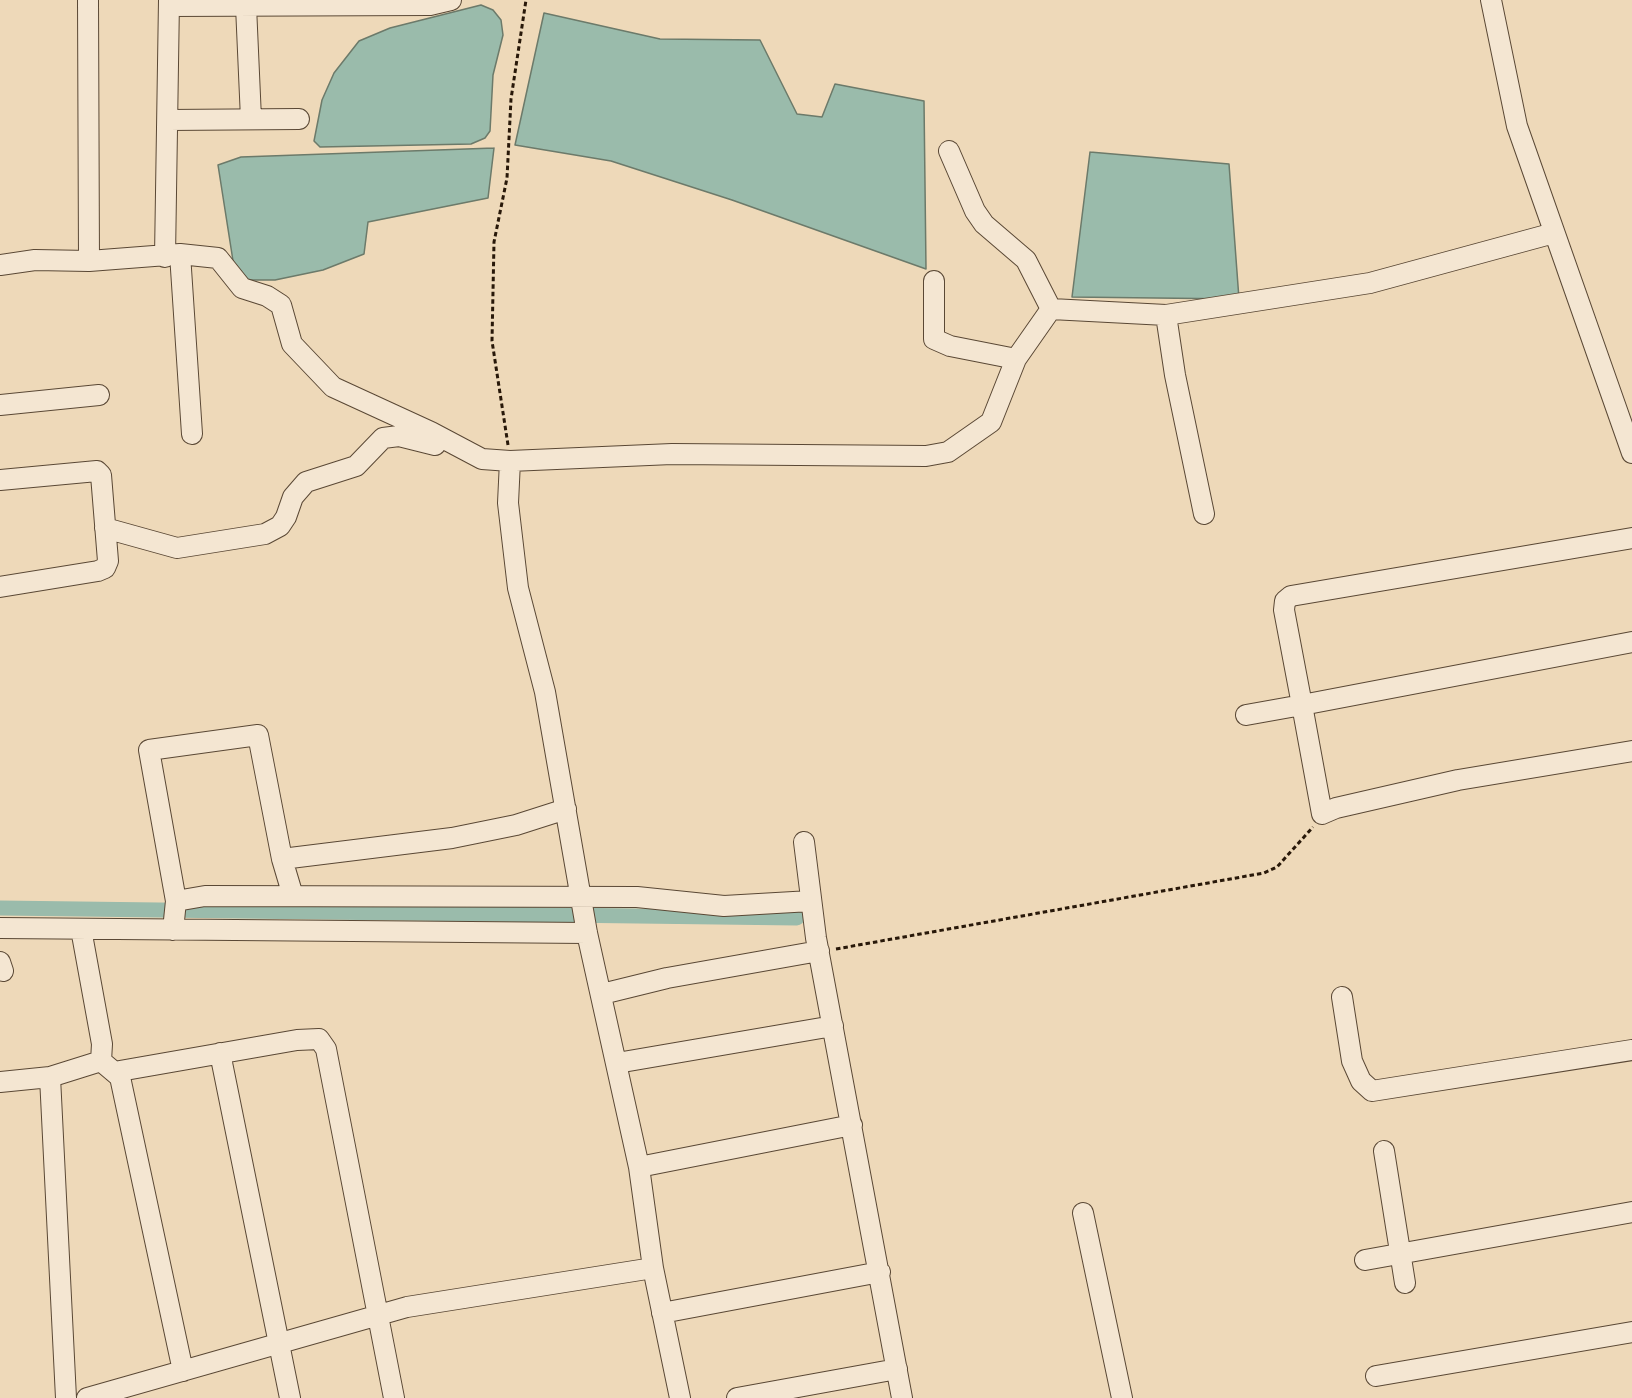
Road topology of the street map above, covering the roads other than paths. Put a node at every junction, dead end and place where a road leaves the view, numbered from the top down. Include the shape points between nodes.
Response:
1 (88, 0) edge
2 (451, 0) edge
3 (1491, 0) edge
4 (169, 3) edge
5 (246, 6) junction
6 (299, 119) dead end
7 (168, 120) junction
8 (251, 120) junction
9 (949, 151) dead end
10 (1554, 233) junction
11 (173, 256) junction
12 (89, 261) junction
13 (0, 265) edge
14 (933, 281) dead end
15 (1051, 309) junction
16 (1166, 315) junction
17 (1016, 359) junction
18 (99, 395) dead end
19 (0, 405) edge
20 (192, 434) dead end
21 (1632, 453) edge
22 (482, 459) junction
23 (510, 462) junction
24 (0, 480) edge
25 (1204, 514) dead end
26 (105, 528) junction
27 (1632, 538) edge
28 (0, 588) edge
29 (1632, 642) edge
30 (1302, 705) junction
31 (1246, 715) dead end
32 (1632, 751) edge
33 (566, 809) junction
34 (804, 842) dead end
35 (282, 859) junction
36 (293, 896) junction
37 (811, 901) junction
38 (176, 902) junction
39 (585, 912) junction
40 (0, 928) edge
41 (81, 929) junction
42 (173, 930) junction
43 (819, 951) junction
44 (602, 994) junction
45 (1342, 997) dead end
46 (832, 1026) junction
47 (1632, 1050) edge
48 (220, 1053) junction
49 (616, 1063) junction
50 (107, 1066) junction
51 (50, 1077) junction
52 (0, 1082) edge
53 (852, 1125) junction
54 (1384, 1151) dead end
55 (639, 1167) junction
56 (1632, 1212) edge
57 (1083, 1213) dead end
58 (1400, 1253) junction
59 (1365, 1260) dead end
60 (653, 1268) junction
61 (880, 1272) junction
62 (1405, 1283) dead end
63 (662, 1313) junction
64 (378, 1315) junction
65 (1632, 1332) edge
66 (279, 1343) junction
67 (897, 1369) junction
68 (183, 1371) junction
69 (1376, 1376) dead end
70 (66, 1398) edge
71 (87, 1398) edge
72 (290, 1398) edge
73 (394, 1398) edge
74 (680, 1398) edge
75 (737, 1398) edge
76 (902, 1398) edge
77 (1122, 1398) edge

1 - 12 street
2 - 5 street via 430,5
3 - 10 street via 1517,126
4 - 5 street
4 - 7 street
5 - 8 street
6 - 8 street
7 - 8 street
7 - 11 street
9 - 15 street via 975,211 984,224 1026,260
10 - 16 street via 1370,283
10 - 21 street
11 - 12 street
11 - 20 street
11 - 22 street via 218,258 242,288 281,305 292,344 333,387
12 - 13 street via 35,260
14 - 17 street via 934,339 950,346
15 - 16 street
15 - 17 street
16 - 25 street
17 - 23 street via 991,422 948,452 926,456 672,454
18 - 19 street
22 - 23 street
22 - 26 street via 461,459 430,442 388,435 356,466 306,482 293,497 279,526 265,534 177,548
23 - 33 street via 508,503 518,588 545,692
24 - 26 street via 97,471 101,475
26 - 28 street via 105,568
27 - 30 street via 1291,596 1285,601 1284,610
29 - 30 street
30 - 31 street
30 - 32 street via 1322,814 1458,780
33 - 35 street via 516,825 452,838
33 - 39 street
34 - 37 street
35 - 36 street
35 - 38 street via 258,735 148,750
36 - 38 street via 205,896
36 - 39 street via 488,898
37 - 39 street via 724,906 637,897
37 - 43 street
38 - 42 street
39 - 42 street
39 - 44 street
40 - 41 street
41 - 42 street
41 - 50 street
43 - 44 street via 667,978
43 - 46 street
44 - 49 street
45 - 47 street via 1352,1061 1361,1081 1372,1091
46 - 49 street
46 - 53 street
48 - 50 street
48 - 64 street via 319,1039 326,1049
48 - 66 street
49 - 55 street
50 - 51 street
50 - 68 street via 120,1077
51 - 52 street
51 - 70 street
53 - 55 street
53 - 61 street
54 - 58 street
55 - 60 street
56 - 58 street
57 - 77 street
58 - 59 street
58 - 62 street
60 - 63 street
60 - 64 street via 407,1307
61 - 63 street
61 - 67 street
63 - 74 street
64 - 66 street
64 - 73 street
65 - 69 street
66 - 68 street
66 - 72 street
67 - 75 street
67 - 76 street
68 - 71 street

